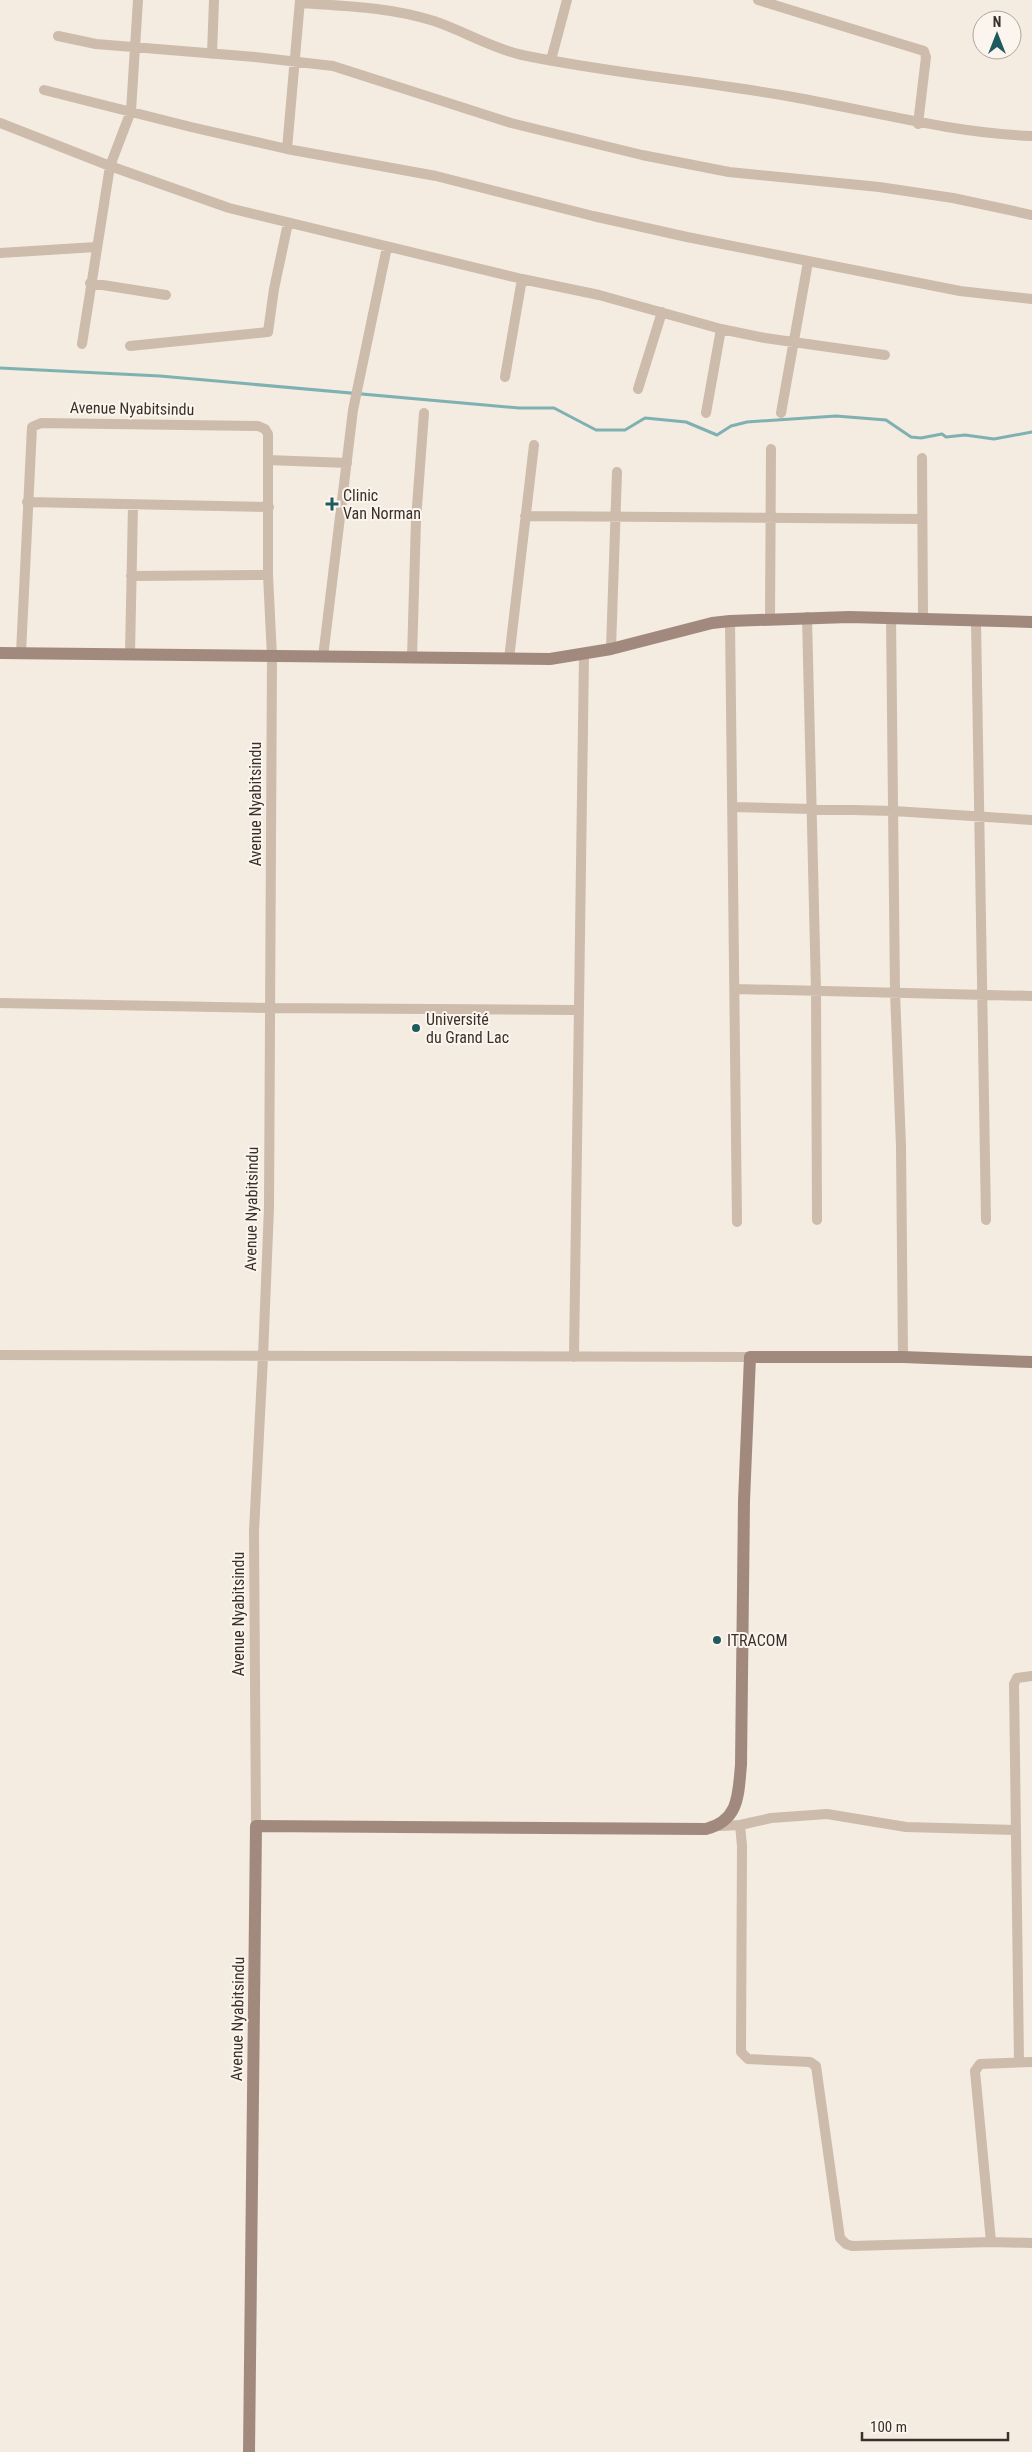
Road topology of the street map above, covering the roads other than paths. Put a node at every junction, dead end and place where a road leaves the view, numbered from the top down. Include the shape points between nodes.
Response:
1 (138, 0) edge
2 (214, 0) edge
3 (567, 0) edge
4 (758, 0) edge
5 (300, 2) edge
6 (58, 36) dead end
7 (135, 48) junction
8 (212, 54) junction
9 (551, 60) junction
10 (293, 61) junction
11 (44, 90) dead end
12 (131, 111) junction
13 (0, 122) edge
14 (918, 124) junction
15 (1032, 136) edge
16 (287, 149) junction
17 (110, 166) junction
18 (1032, 214) edge
19 (288, 223) junction
20 (96, 247) junction
21 (387, 247) junction
22 (0, 253) edge
23 (808, 262) junction
24 (522, 279) junction
25 (90, 282) junction
26 (166, 295) dead end
27 (1032, 299) edge
28 (662, 312) junction
29 (721, 329) junction
30 (794, 342) junction
31 (82, 344) dead end
32 (130, 346) dead end
33 (885, 355) dead end
34 (505, 377) dead end
35 (638, 389) dead end
36 (424, 413) dead end
37 (706, 413) dead end
38 (781, 413) dead end
39 (534, 445) dead end
40 (771, 449) dead end
41 (922, 458) dead end
42 (268, 460) junction
43 (347, 463) junction
44 (617, 472) dead end
45 (27, 502) junction
46 (133, 506) junction
47 (269, 507) junction
48 (525, 516) junction
49 (615, 518) junction
50 (772, 518) junction
51 (922, 519) junction
52 (268, 575) junction
53 (131, 576) junction
54 (806, 617) junction
55 (770, 618) junction
56 (891, 618) junction
57 (923, 618) junction
58 (730, 621) junction
59 (976, 621) junction
60 (1032, 622) edge
61 (611, 649) junction
62 (0, 653) edge
63 (21, 653) junction
64 (130, 654) junction
65 (584, 655) junction
66 (272, 656) junction
67 (323, 657) junction
68 (412, 658) junction
69 (509, 659) junction
70 (732, 807) junction
71 (811, 808) junction
72 (894, 811) junction
73 (978, 816) junction
74 (1032, 820) edge
75 (736, 989) junction
76 (816, 991) junction
77 (895, 992) junction
78 (983, 994) junction
79 (1032, 996) edge
80 (0, 1003) edge
81 (270, 1008) junction
82 (577, 1010) junction
83 (817, 1220) dead end
84 (986, 1220) dead end
85 (737, 1222) dead end
86 (0, 1355) edge
87 (264, 1357) junction
88 (574, 1357) junction
89 (903, 1357) junction
90 (750, 1358) junction
91 (1032, 1362) edge
92 (1032, 1676) edge
93 (740, 1825) junction
94 (256, 1826) junction
95 (720, 1826) junction
96 (1016, 1830) junction
97 (1019, 2062) junction
98 (1032, 2062) edge
99 (991, 2242) junction
100 (1032, 2243) edge
101 (249, 2452) edge

1 - 7 street
2 - 8 street
3 - 9 street
4 - 14 street via 924,51
5 - 9 street via 410,14 436,21 492,46
5 - 10 street
6 - 7 street
7 - 8 street
7 - 12 street
8 - 10 street
9 - 14 street via 798,98
10 - 16 street
10 - 18 street via 332,66 511,123 642,155 729,172 879,187
11 - 12 street
12 - 16 street
12 - 17 street
13 - 17 street
14 - 15 street
16 - 23 street via 436,176 594,216
17 - 19 street via 230,208
17 - 20 street
19 - 21 street
19 - 32 street via 268,332
20 - 22 street
20 - 25 street
21 - 24 street
21 - 43 street via 353,410
23 - 27 street via 960,291
23 - 30 street
24 - 28 street
24 - 34 street
25 - 26 street
25 - 31 street
28 - 29 street
28 - 35 street
29 - 30 street
29 - 37 street
30 - 33 street
30 - 38 street
36 - 68 street via 416,520
39 - 48 street
40 - 50 street
41 - 51 street
42 - 43 street
42 - 45 street, Avenue Nyabitsindu via 268,434 258,426 36,424 30,430
42 - 47 street, Avenue Nyabitsindu
43 - 67 street
44 - 49 street
45 - 46 street
45 - 63 street, Avenue Nyabitsindu
46 - 47 street
46 - 53 street
47 - 52 street, Avenue Nyabitsindu
48 - 49 street
48 - 69 street
49 - 50 street
49 - 61 street
50 - 51 street
50 - 55 street
51 - 57 street
52 - 53 street
52 - 66 street, Avenue Nyabitsindu
53 - 64 street
54 - 55 street
54 - 56 street
54 - 71 street
55 - 58 street
56 - 57 street
56 - 72 street
57 - 59 street
58 - 61 street
58 - 70 street
59 - 60 street
59 - 73 street
61 - 65 street
62 - 63 street
63 - 64 street
64 - 66 street
65 - 69 street
65 - 82 street
66 - 67 street
66 - 81 street, Avenue Nyabitsindu
67 - 68 street
68 - 69 street
70 - 71 street
70 - 75 street
71 - 72 street
71 - 76 street
72 - 73 street
72 - 77 street
73 - 74 street
73 - 78 street
75 - 76 street
75 - 85 street
76 - 77 street
76 - 83 street
77 - 78 street
77 - 89 street
78 - 79 street
78 - 84 street
80 - 81 street
81 - 82 street
81 - 87 street, Avenue Nyabitsindu
82 - 88 street
86 - 87 street
87 - 88 street
87 - 94 street, Avenue Nyabitsindu via 254,1531
88 - 90 street
89 - 90 street
89 - 91 street
90 - 95 street via 744,1501 741,1764 735,1806
92 - 96 street via 1017,1678 1014,1684
93 - 95 street
93 - 96 street via 771,1818 827,1814 906,1827
93 - 99 street via 741,2052 748,2059 810,2062 816,2066 840,2238 852,2246
94 - 95 street via 706,1830
94 - 101 street, Avenue Nyabitsindu
96 - 97 street
97 - 98 street
97 - 99 street via 980,2064 975,2071
99 - 100 street

